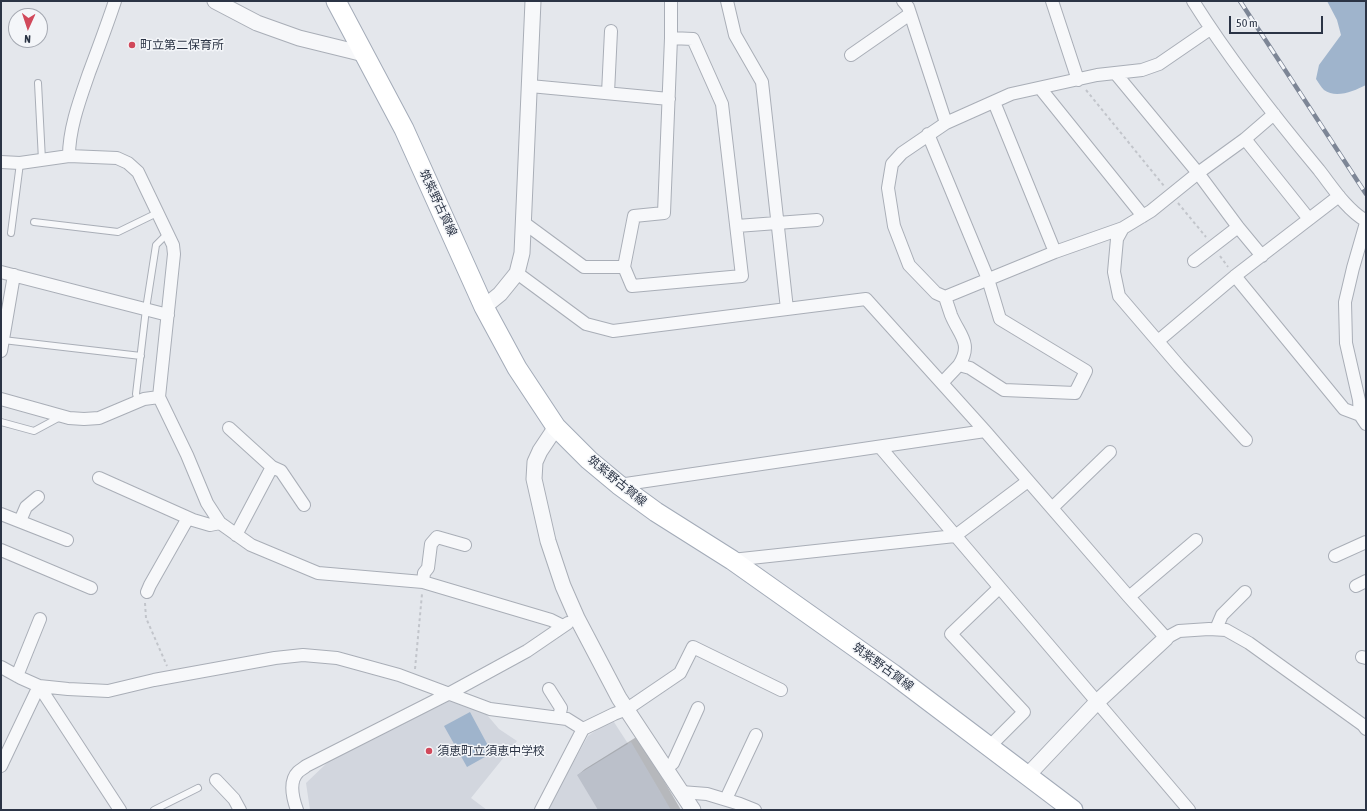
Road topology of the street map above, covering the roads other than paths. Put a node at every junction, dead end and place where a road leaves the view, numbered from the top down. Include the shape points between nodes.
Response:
1 (115, 1) edge
2 (215, 1) edge
3 (336, 1) edge
4 (533, 1) edge
5 (671, 1) edge
6 (727, 1) edge
7 (903, 1) edge
8 (1052, 1) edge
9 (1193, 1) edge
10 (910, 14) junction
11 (1210, 29) junction
12 (611, 31) dead end
13 (671, 38) junction
14 (364, 54) junction
15 (851, 55) dead end
16 (1116, 74) junction
17 (1078, 80) junction
18 (38, 83) dead end
19 (530, 86) junction
20 (1040, 88) junction
21 (608, 93) junction
22 (669, 99) junction
23 (994, 102) junction
24 (1274, 114) junction
25 (946, 123) junction
26 (928, 134) junction
27 (1245, 139) junction
28 (69, 156) junction
29 (42, 160) junction
30 (1, 162) edge
31 (20, 163) junction
32 (1198, 174) junction
33 (1339, 196) junction
34 (157, 213) junction
35 (1143, 216) junction
36 (1309, 219) junction
37 (817, 220) dead end
38 (34, 222) dead end
39 (1366, 222) edge
40 (778, 223) junction
41 (527, 226) dead end
42 (737, 226) junction
43 (1238, 227) junction
44 (1123, 228) junction
45 (11, 233) dead end
46 (168, 234) junction
47 (1055, 252) junction
48 (1262, 256) junction
49 (1194, 261) dead end
50 (624, 267) junction
51 (1, 272) edge
52 (517, 273) junction
53 (14, 275) junction
54 (1235, 276) junction
55 (988, 279) junction
56 (945, 297) junction
57 (484, 307) junction
58 (146, 309) junction
59 (787, 309) junction
60 (168, 315) junction
61 (3, 323) edge
62 (1158, 341) junction
63 (2, 346) edge
64 (141, 356) junction
65 (960, 365) junction
66 (942, 383) junction
67 (159, 397) junction
68 (1, 399) edge
69 (138, 401) junction
70 (62, 416) junction
71 (1363, 419) edge
72 (1, 422) edge
73 (556, 427) junction
74 (229, 428) dead end
75 (985, 431) junction
76 (1246, 440) dead end
77 (880, 447) junction
78 (1110, 452) dead end
79 (272, 467) junction
80 (99, 478) dead end
81 (1028, 481) junction
82 (619, 485) junction
83 (38, 497) dead end
84 (304, 505) dead end
85 (1052, 508) junction
86 (1, 514) edge
87 (188, 518) junction
88 (20, 521) junction
89 (220, 523) junction
90 (236, 534) junction
91 (955, 536) junction
92 (67, 540) dead end
93 (1196, 540) dead end
94 (1366, 542) edge
95 (465, 545) dead end
96 (1, 550) edge
97 (1335, 556) dead end
98 (732, 560) junction
99 (423, 582) junction
100 (91, 588) dead end
101 (999, 588) junction
102 (147, 592) road end
103 (1246, 592) dead end
104 (1129, 597) junction
105 (578, 618) junction
106 (40, 619) dead end
107 (563, 626) junction
108 (1216, 629) junction
109 (1166, 638) junction
110 (1, 667) edge
111 (17, 676) junction
112 (39, 686) junction
113 (549, 689) dead end
114 (781, 690) dead end
115 (450, 693) junction
116 (1097, 702) junction
117 (698, 708) dead end
118 (627, 709) junction
119 (559, 718) junction
120 (583, 729) junction
121 (1366, 729) edge
122 (756, 735) dead end
123 (6, 741) edge
124 (989, 747) junction
125 (1, 766) edge
126 (666, 768) junction
127 (1027, 776) junction
128 (216, 780) dead end
129 (198, 788) dead end
130 (681, 792) junction
131 (726, 800) junction
132 (120, 810) edge
133 (154, 810) edge
134 (240, 810) edge
135 (297, 810) edge
136 (541, 810) edge
137 (692, 810) edge
138 (755, 810) edge
139 (1073, 810) edge
140 (1189, 810) edge

1 - 28 street via 80,100
2 - 14 street via 257,23 299,38
3 - 14 main road, 筑紫野古賀線
4 - 19 street
5 - 13 street
6 - 40 street via 735,35 762,82
7 - 10 street
8 - 17 street
9 - 11 street
10 - 15 street
10 - 25 street
11 - 16 street via 1159,64
11 - 24 street
12 - 21 street
13 - 22 street
13 - 42 street via 693,39 722,104
14 - 57 main road, 筑紫野古賀線 via 404,128
16 - 17 street
16 - 32 street
17 - 20 street
18 - 29 lane
19 - 21 street
19 - 52 street via 522,253
20 - 23 street via 1011,94
20 - 35 street
21 - 22 street
22 - 50 street via 664,213 634,216
23 - 25 street
23 - 47 street
24 - 27 street
24 - 33 street
25 - 26 street
26 - 55 street
26 - 56 street via 902,153 892,164 888,188 894,226 908,265 936,293
27 - 32 street
27 - 36 street
28 - 29 street
28 - 34 street via 117,158 128,163 138,172
29 - 31 street
30 - 31 street
31 - 45 lane
32 - 35 street
32 - 43 street
33 - 36 street
33 - 39 street
34 - 38 lane via 118,232
34 - 46 street
35 - 44 street
36 - 48 street
37 - 40 street
39 - 71 street via 1345,302 1346,343
40 - 42 street
40 - 59 street
41 - 50 street via 584,267
42 - 50 street via 742,276 632,286
43 - 48 street
43 - 49 street
44 - 47 street
44 - 62 street via 1117,239 1114,272 1119,296
46 - 58 lane via 156,245
46 - 60 street via 174,254
47 - 55 street
48 - 54 street
51 - 53 street
52 - 57 street via 500,294
52 - 59 street via 586,324 613,331
53 - 58 street
53 - 61 street
54 - 62 street
54 - 71 street via 1344,409
55 - 56 street
55 - 65 street via 1000,319 1086,371 1075,393 1004,390 970,368
56 - 65 street via 965,341 964,357
57 - 73 main road, 筑紫野古賀線 via 520,374
58 - 60 street
58 - 64 lane
59 - 66 street via 866,299
60 - 67 street
61 - 63 street
62 - 76 street
63 - 64 lane
64 - 69 lane via 136,394
65 - 66 street
66 - 75 street
67 - 69 street
67 - 89 street via 208,503
68 - 70 street
69 - 70 street via 99,418
70 - 72 lane via 34,431
73 - 82 main road, 筑紫野古賀線
73 - 105 street via 535,462 534,479 548,541 563,586
74 - 79 street
75 - 77 street
75 - 81 street
77 - 82 street
77 - 91 street
78 - 85 street
79 - 84 street via 280,471
79 - 90 street
80 - 87 street
81 - 85 street
81 - 91 street
82 - 98 main road, 筑紫野古賀線 via 656,512
83 - 88 street via 26,507
85 - 104 street
86 - 88 street
87 - 89 street via 210,525
87 - 102 street
88 - 92 street
89 - 90 street
90 - 99 street via 251,545 318,573
91 - 98 street
91 - 101 street
93 - 104 street
94 - 97 street
95 - 99 street via 437,537 431,544 428,568
96 - 100 street
98 - 124 main road, 筑紫野古賀線 via 893,674
99 - 107 street via 551,620
101 - 116 street
101 - 124 street via 951,634 1024,712
103 - 108 street via 1222,615
104 - 109 street
105 - 107 street
105 - 118 street
106 - 111 street
107 - 115 street via 527,651
108 - 109 street via 1179,631
108 - 121 street via 1226,630 1250,642
109 - 116 street
110 - 111 street
111 - 112 street
112 - 115 street via 108,691 171,676 303,655 350,661
112 - 123 street
112 - 132 street
113 - 119 street via 561,708
114 - 118 street via 693,647 680,673
115 - 119 street via 490,708
115 - 135 street via 306,766 297,773 293,782 292,796
116 - 127 street
116 - 140 street
117 - 126 street via 673,763
118 - 120 street
118 - 126 street
119 - 120 street via 567,719
120 - 136 street
122 - 131 street
123 - 125 street
124 - 127 main road, 筑紫野古賀線
126 - 130 street
127 - 139 main road, 筑紫野古賀線
128 - 134 street via 234,799
129 - 133 lane
130 - 131 street via 707,794
130 - 137 street
131 - 138 street

